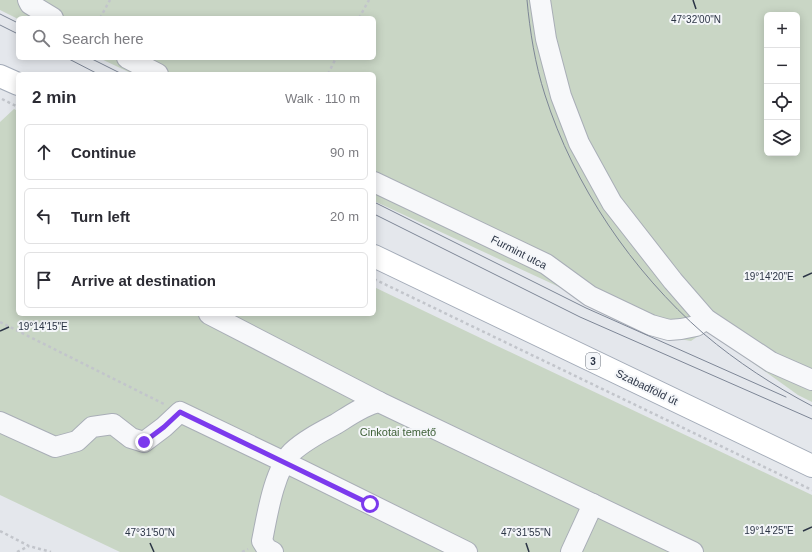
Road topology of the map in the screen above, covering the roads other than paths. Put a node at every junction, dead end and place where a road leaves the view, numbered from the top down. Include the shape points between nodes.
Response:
1 (28, 0) edge
2 (540, 0) edge
3 (50, 16) edge
4 (131, 60) edge
5 (154, 72) edge
6 (0, 76) edge
7 (16, 83) edge
8 (376, 183) edge
9 (376, 257) edge
10 (213, 316) edge
11 (706, 319) junction
12 (812, 380) edge
13 (379, 402) junction
14 (0, 422) edge
15 (284, 462) junction
16 (812, 466) edge
17 (593, 504) junction
18 (274, 552) edge
19 (467, 552) edge
20 (571, 552) edge
21 (692, 552) edge

1 - 3 street via 30,4
2 - 11 street via 546,39 561,96 579,143 612,203
4 - 5 street
6 - 7 main road
8 - 11 street, Furmint utca via 546,264 590,296 652,325 669,330 681,329 696,326
9 - 16 main road, Szabadföld út / 3
10 - 13 street
11 - 12 street via 771,362
13 - 15 street via 310,438
13 - 17 street
14 - 15 street via 55,447 77,441 92,427 113,424 131,438 144,442 180,412
15 - 18 street via 267,513 262,541 267,549
15 - 19 street
17 - 20 street
17 - 21 street

